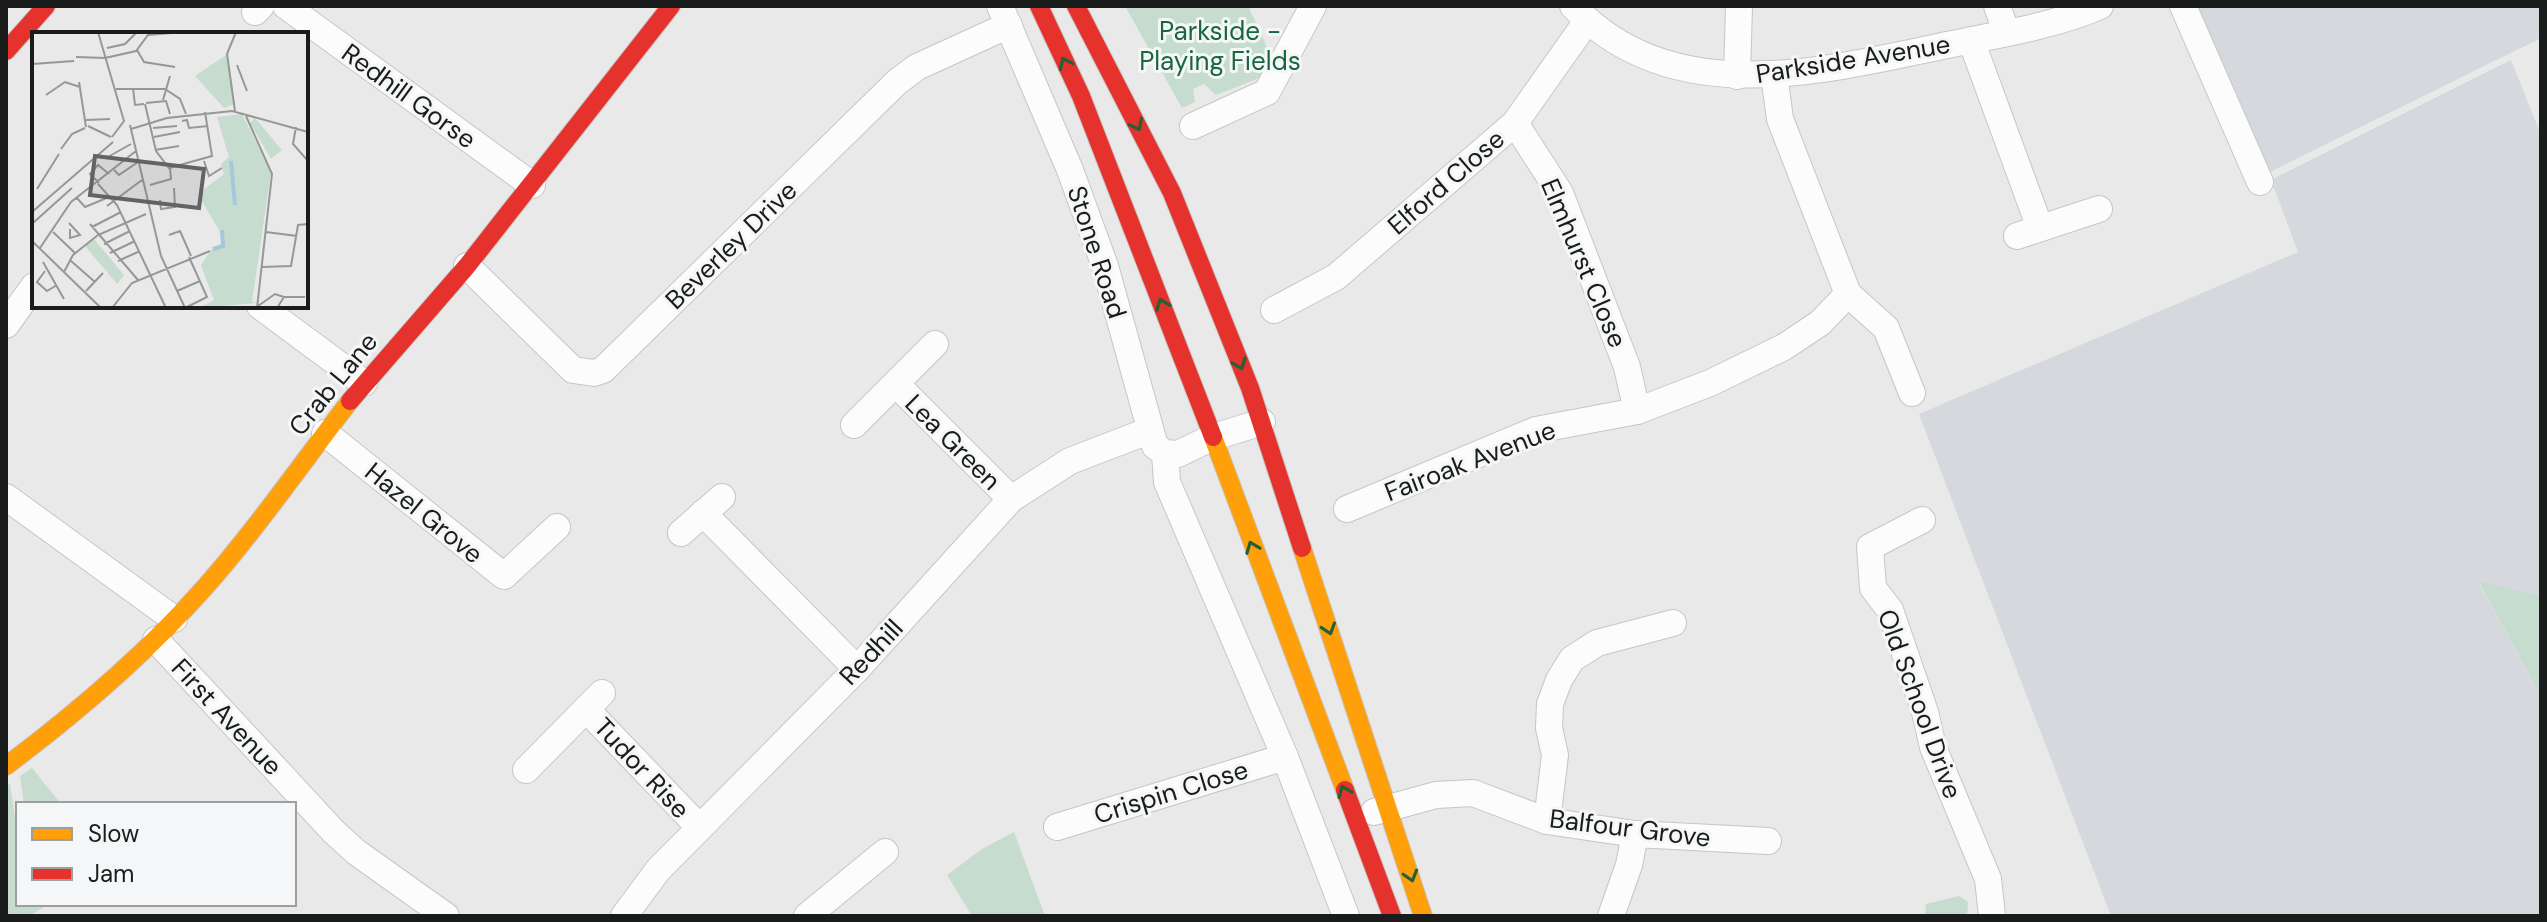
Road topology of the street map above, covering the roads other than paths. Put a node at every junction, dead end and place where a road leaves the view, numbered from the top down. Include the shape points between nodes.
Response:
1 (46, 6) edge
2 (286, 6) edge
3 (671, 6) edge
4 (1039, 6) edge
5 (1076, 6) edge
6 (1313, 6) edge
7 (1739, 6) edge
8 (1997, 6) edge
9 (2100, 6) edge
10 (2183, 6) edge
11 (1580, 14) edge
12 (1004, 16) edge
13 (2006, 31) junction
14 (1971, 40) junction
15 (6, 51) edge
16 (1774, 75) junction
17 (1737, 76) junction
18 (1515, 123) junction
19 (1193, 126) dead end
20 (2260, 182) dead end
21 (532, 185) junction
22 (2099, 209) dead end
23 (467, 266) junction
24 (32, 289) edge
25 (1848, 294) junction
26 (263, 308) edge
27 (1274, 310) dead end
28 (6, 325) edge
29 (935, 344) dead end
30 (364, 383) junction
31 (896, 384) junction
32 (1912, 393) dead end
33 (1637, 411) junction
34 (1262, 422) junction
35 (854, 425) dead end
36 (1148, 431) junction
37 (325, 433) junction
38 (1211, 438) junction
39 (1165, 453) junction
40 (6, 497) edge
41 (1011, 499) junction
42 (1347, 509) dead end
43 (1922, 520) dead end
44 (557, 527) dead end
45 (681, 533) dead end
46 (174, 619) junction
47 (1673, 623) dead end
48 (156, 640) junction
49 (857, 669) junction
50 (1285, 757) junction
51 (6, 766) edge
52 (526, 770) dead end
53 (1389, 806) junction
54 (1356, 818) junction
55 (1547, 821) junction
56 (699, 827) junction
57 (1057, 827) dead end
58 (1635, 834) junction
59 (1768, 841) dead end
60 (885, 852) dead end
61 (443, 915) edge
62 (624, 916) edge
63 (807, 916) edge
64 (1346, 916) edge
65 (1392, 916) edge
66 (1423, 916) edge
67 (1611, 916) edge
68 (1992, 916) edge

1 - 15 main road
2 - 21 street, Redhill Gorse
3 - 21 main road, Crab Lane
38 -> 4 main road, Stone Road via 1081,96
5 -> 34 main road via 1172,193
6 - 19 street via 1267,92
7 - 17 street
8 - 13 street
9 - 13 street, Parkside Avenue
10 - 20 street
11 - 17 street, Parkside Avenue via 1646,57
11 - 18 street, Elford Close
12 - 23 street, Beverley Drive via 897,82 603,370 573,370
12 - 36 street, Stone Road via 1105,266
13 - 14 street, Parkside Avenue
14 - 16 street, Parkside Avenue
14 - 22 street via 2029,232
16 - 17 street, Parkside Avenue
16 - 25 street via 1780,119
18 - 27 street, Elford Close via 1336,277
18 - 33 street, Elmhurst Close via 1560,193 1627,367
21 - 23 main road, Crab Lane
23 - 30 main road, Crab Lane
24 - 28 street
25 - 32 street via 1886,328
25 - 33 street, Fairoak Avenue via 1820,323 1784,347
26 - 30 street
29 - 31 street, Lea Green
30 - 37 main road, Crab Lane
31 - 35 street, Lea Green
31 - 41 street, Lea Green
33 - 42 street, Fairoak Avenue via 1536,430
34 - 38 street
34 -> 53 main road
36 - 39 street, Stone Road
36 - 41 street, Redhill via 1070,461
37 - 44 street, Hazel Grove via 504,576
37 - 46 main road, Crab Lane via 208,584
38 - 39 street via 1178,454
54 -> 38 main road, Stone Road
39 - 50 street via 1167,482
40 - 46 street
41 - 49 street, Redhill
43 - 68 street, Old School Drive via 1870,547 1873,588 1890,610 1933,747 1988,879
45 - 49 street via 712,505
46 - 48 main road, Crab Lane
47 - 55 street via 1597,643 1572,659 1550,704 1555,755
48 - 51 main road, Crab Lane via 78,712
48 - 61 street, First Avenue via 334,832
49 - 56 street, Redhill
50 - 57 street, Crispin Close
50 - 64 street
52 - 56 street, Tudor Rise via 594,701
53 - 54 street, Balfour Grove
53 - 55 street, Balfour Grove via 1473,793
53 -> 66 main road
54 - 65 main road, Stone Road
55 - 58 street, Balfour Grove
56 - 62 street, Redhill
58 - 59 street, Balfour Grove
58 - 67 street
60 - 63 street

